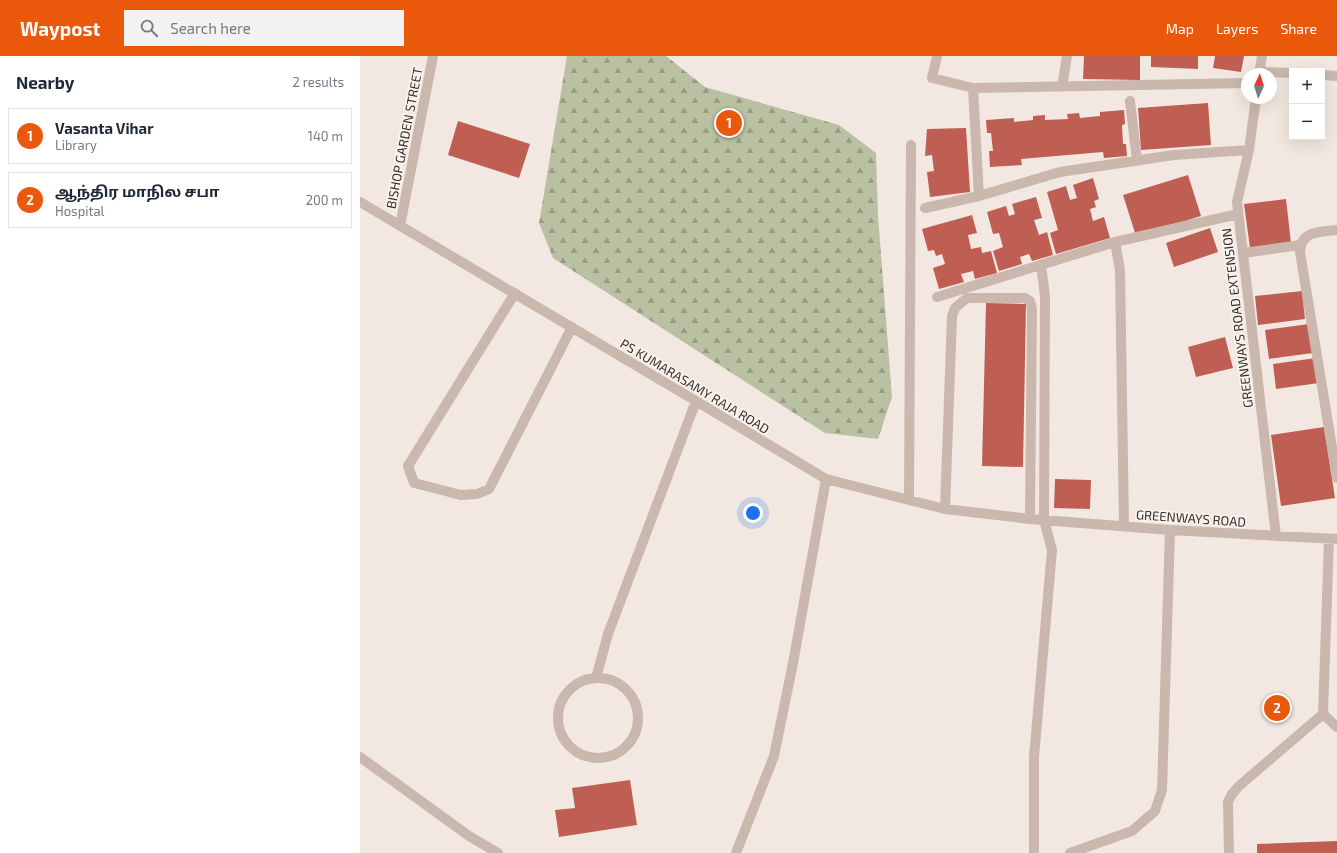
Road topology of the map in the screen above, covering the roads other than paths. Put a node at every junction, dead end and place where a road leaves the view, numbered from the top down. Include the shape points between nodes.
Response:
1 (433, 56) edge
2 (937, 56) edge
3 (1067, 56) edge
4 (1262, 56) edge
5 (1261, 68) edge
6 (1277, 73) edge
7 (1289, 73) edge
8 (1325, 75) edge
9 (1337, 76) edge
10 (1241, 83) edge
11 (1062, 87) junction
12 (973, 88) junction
13 (1130, 101) dead end
14 (1255, 104) edge
15 (911, 145) dead end
16 (1249, 150) junction
17 (1136, 160) junction
18 (979, 196) junction
19 (360, 202) edge
20 (924, 208) dead end
21 (1238, 214) junction
22 (400, 226) junction
23 (1337, 230) edge
24 (1115, 242) junction
25 (1300, 245) junction
26 (1243, 253) junction
27 (1041, 265) junction
28 (515, 293) junction
29 (937, 296) dead end
30 (572, 327) junction
31 (696, 401) junction
32 (1337, 478) edge
33 (826, 479) junction
34 (909, 500) junction
35 (945, 509) junction
36 (1030, 519) junction
37 (1044, 520) junction
38 (1124, 526) junction
39 (1170, 530) junction
40 (1276, 536) junction
41 (1333, 539) edge
42 (596, 678) junction
43 (1323, 714) junction
44 (1337, 727) edge
45 (360, 756) edge
46 (498, 853) edge
47 (736, 853) edge
48 (1034, 853) edge
49 (1070, 853) edge
50 (1229, 853) edge

1 - 22 street, BISHOP GARDEN STREET
2 - 12 street via 932,78
3 - 11 street
4 - 5 street
6 - 7 street
8 - 9 street
10 - 11 street
11 - 12 street
12 - 18 street
13 - 17 street
14 - 16 street, GREENWAYS ROAD EXTENSION
15 - 34 street
16 - 17 street
16 - 21 street, GREENWAYS ROAD EXTENSION via 1237,202
17 - 18 street via 1060,172
18 - 20 street
19 - 22 street, PS KUMARASAMY RAJA ROAD
21 - 24 street
21 - 26 street, GREENWAYS ROAD EXTENSION
22 - 28 street, PS KUMARASAMY RAJA ROAD
23 - 25 street via 1308,236
24 - 27 street
24 - 38 street via 1120,270
25 - 26 street
25 - 32 street
26 - 40 street, GREENWAYS ROAD EXTENSION
27 - 29 street
27 - 37 street via 1045,296
28 - 30 street, PS KUMARASAMY RAJA ROAD
28 - 30 street via 408,466 414,483 461,495 477,494 489,489
30 - 31 street, PS KUMARASAMY RAJA ROAD
31 - 33 street, PS KUMARASAMY RAJA ROAD
31 - 42 street via 608,634
33 - 34 street, PS KUMARASAMY RAJA ROAD
33 - 47 street via 774,756
34 - 35 street, PS KUMARASAMY RAJA ROAD
35 - 36 street, PS KUMARASAMY RAJA ROAD
35 - 36 street via 952,316 955,308 967,298 1025,298 1030,301 1032,309
36 - 37 street, PS KUMARASAMY RAJA ROAD
37 - 38 street, GREENWAYS ROAD
37 - 48 street via 1052,550 1034,757
38 - 39 street, GREENWAYS ROAD
39 - 40 street, GREENWAYS ROAD
39 - 49 street via 1162,790 1155,811 1132,831
40 - 41 street, GREENWAYS ROAD
41 - 43 street
42 - 42 street via 609,679 622,685 631,694 639,720 636,733 629,744 618,753 605,758 592,758 580,754 569,746 561,736 558,723 558,710 571,688 583,681
43 - 44 street
43 - 50 street via 1232,794 1228,802
45 - 46 street via 469,836

